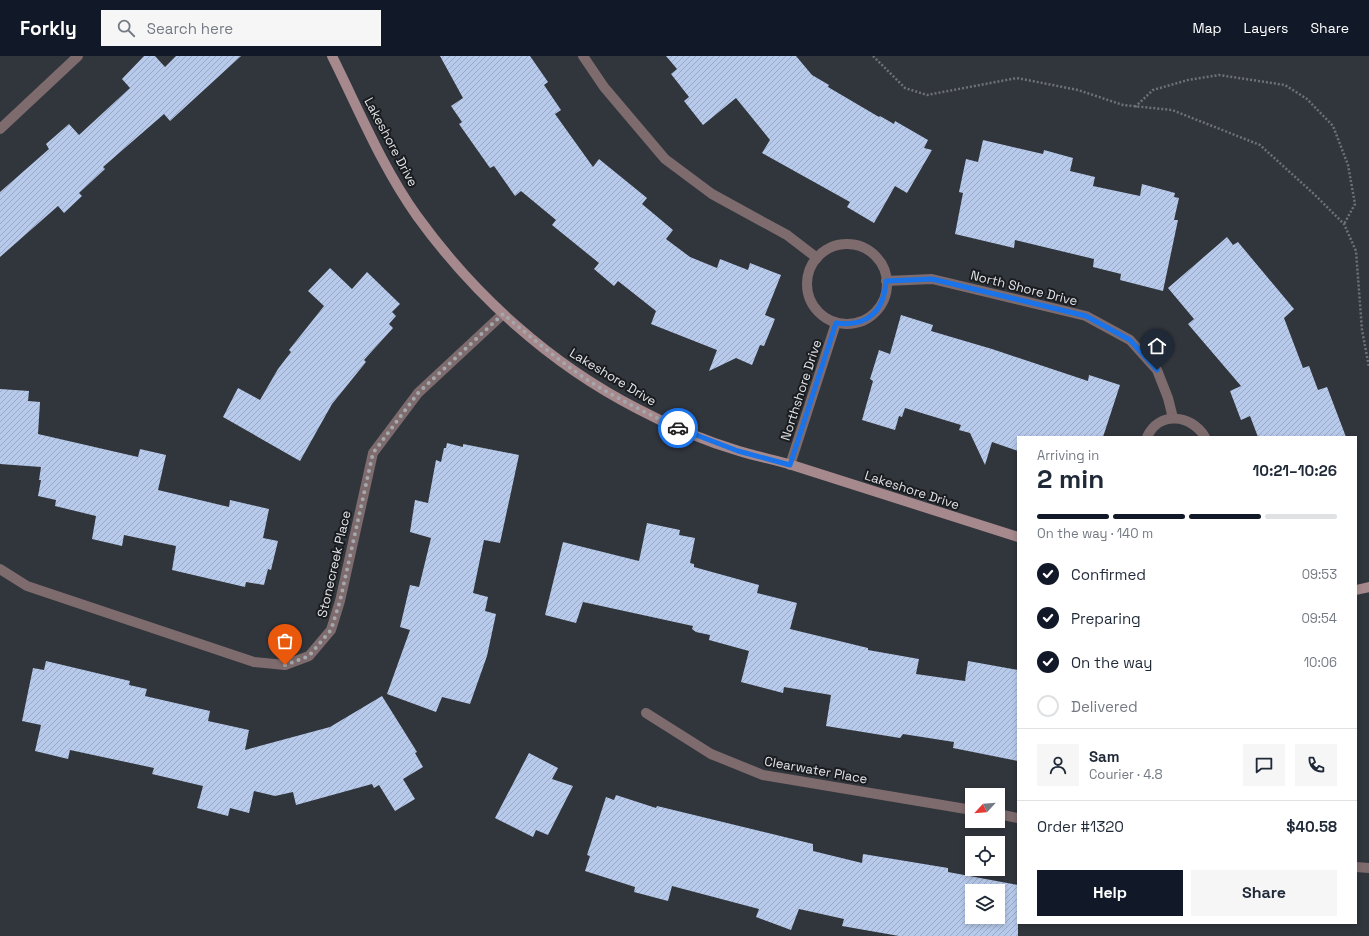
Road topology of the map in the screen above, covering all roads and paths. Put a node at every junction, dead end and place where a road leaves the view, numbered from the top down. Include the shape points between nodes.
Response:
1 (78, 56) edge
2 (332, 56) edge
3 (583, 56) edge
4 (873, 56) edge
5 (1135, 106) junction
6 (0, 129) edge
7 (1344, 224) junction
8 (817, 258) junction
9 (886, 281) junction
10 (503, 314) junction
11 (836, 323) junction
12 (1369, 367) edge
13 (1173, 418) junction
14 (1148, 436) edge
15 (1204, 436) edge
16 (790, 465) junction
17 (1017, 537) edge
18 (0, 569) edge
19 (1369, 587) edge
20 (1357, 590) edge
21 (646, 713) dead end
22 (965, 809) edge
23 (1005, 815) edge
24 (1017, 818) edge
25 (1357, 867) edge
26 (1369, 868) edge

1 - 6 street
2 - 10 street, Lakeshore Drive via 393,179 417,216 444,250
3 - 8 street via 604,87 665,158 712,194 787,235
4 - 5 path via 905,88 927,95 1016,78 1078,90 1123,105
5 - 7 path via 1172,110 1260,146
5 - 7 path via 1153,90 1219,75 1285,85 1307,99 1333,126 1348,165 1355,204
7 - 12 path via 1356,251 1362,330
8 - 9 street via 828,249 840,245 854,245 876,257 883,268
8 - 11 street via 810,269 807,282 808,296 814,308
9 - 11 street via 883,300 872,315 861,322
9 - 13 street, North Shore Drive via 932,279 1086,316 1130,340 1157,370
10 - 16 street, Lakeshore Drive via 589,381 637,409 716,443
10 - 18 street, Stonecreek Place via 418,393 373,453 340,601 331,630 309,656 285,665 254,662 28,586
11 - 16 street, Northshore Drive
13 - 14 street via 1154,426
13 - 15 street via 1194,423
16 - 17 street, Lakeshore Drive
19 - 20 street
21 - 22 street, Clearwater Place via 711,754 763,775
23 - 24 street
25 - 26 street

